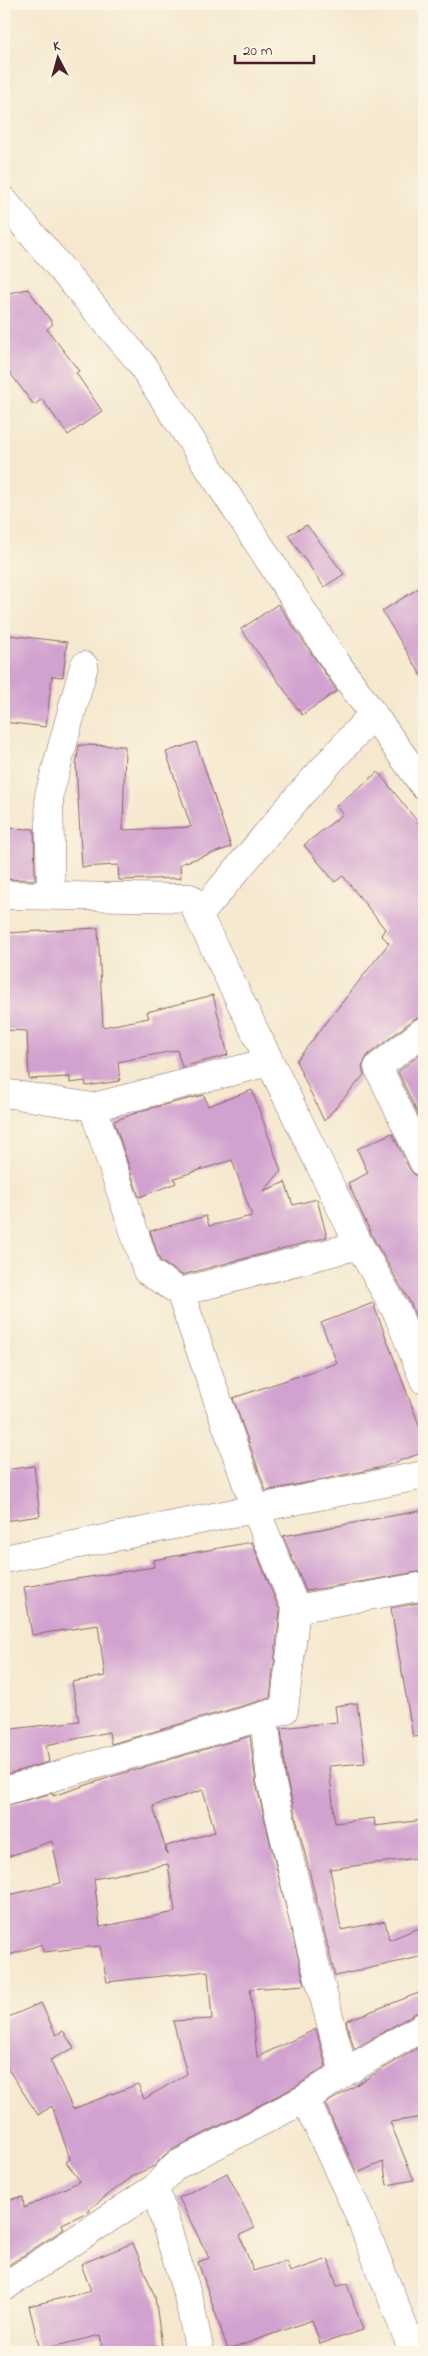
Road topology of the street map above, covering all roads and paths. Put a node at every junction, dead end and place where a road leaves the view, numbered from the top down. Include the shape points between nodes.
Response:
1 (4, 201) edge
2 (84, 666) dead end
3 (373, 714) junction
4 (424, 786) edge
5 (4, 895) edge
6 (51, 895) junction
7 (199, 915) junction
8 (424, 1031) edge
9 (270, 1062) junction
10 (4, 1093) edge
11 (93, 1106) junction
12 (424, 1163) edge
13 (359, 1245) junction
14 (180, 1292) junction
15 (421, 1363) edge
16 (424, 1475) edge
17 (255, 1508) junction
18 (4, 1559) edge
19 (424, 1586) edge
20 (296, 1610) junction
21 (264, 1716) junction
22 (4, 1791) edge
23 (424, 2026) edge
24 (344, 2073) junction
25 (305, 2099) junction
26 (155, 2188) junction
27 (4, 2287) edge
28 (414, 2344) edge
29 (200, 2352) edge

1 - 3 street via 140,362
2 - 6 street via 49,794
3 - 4 street
3 - 7 street
5 - 6 street
6 - 7 street via 190,898
7 - 9 street
8 - 12 street via 378,1067
9 - 11 street
9 - 13 street
10 - 11 street
11 - 14 street via 148,1270
13 - 14 street
13 - 15 street
14 - 17 street
16 - 17 street
17 - 18 street
17 - 20 street
19 - 20 street
20 - 21 street via 284,1710
21 - 22 street
21 - 24 street via 271,1780
23 - 24 street
24 - 25 street
25 - 26 street via 176,2166
25 - 28 street
26 - 27 street
26 - 29 street via 189,2300

